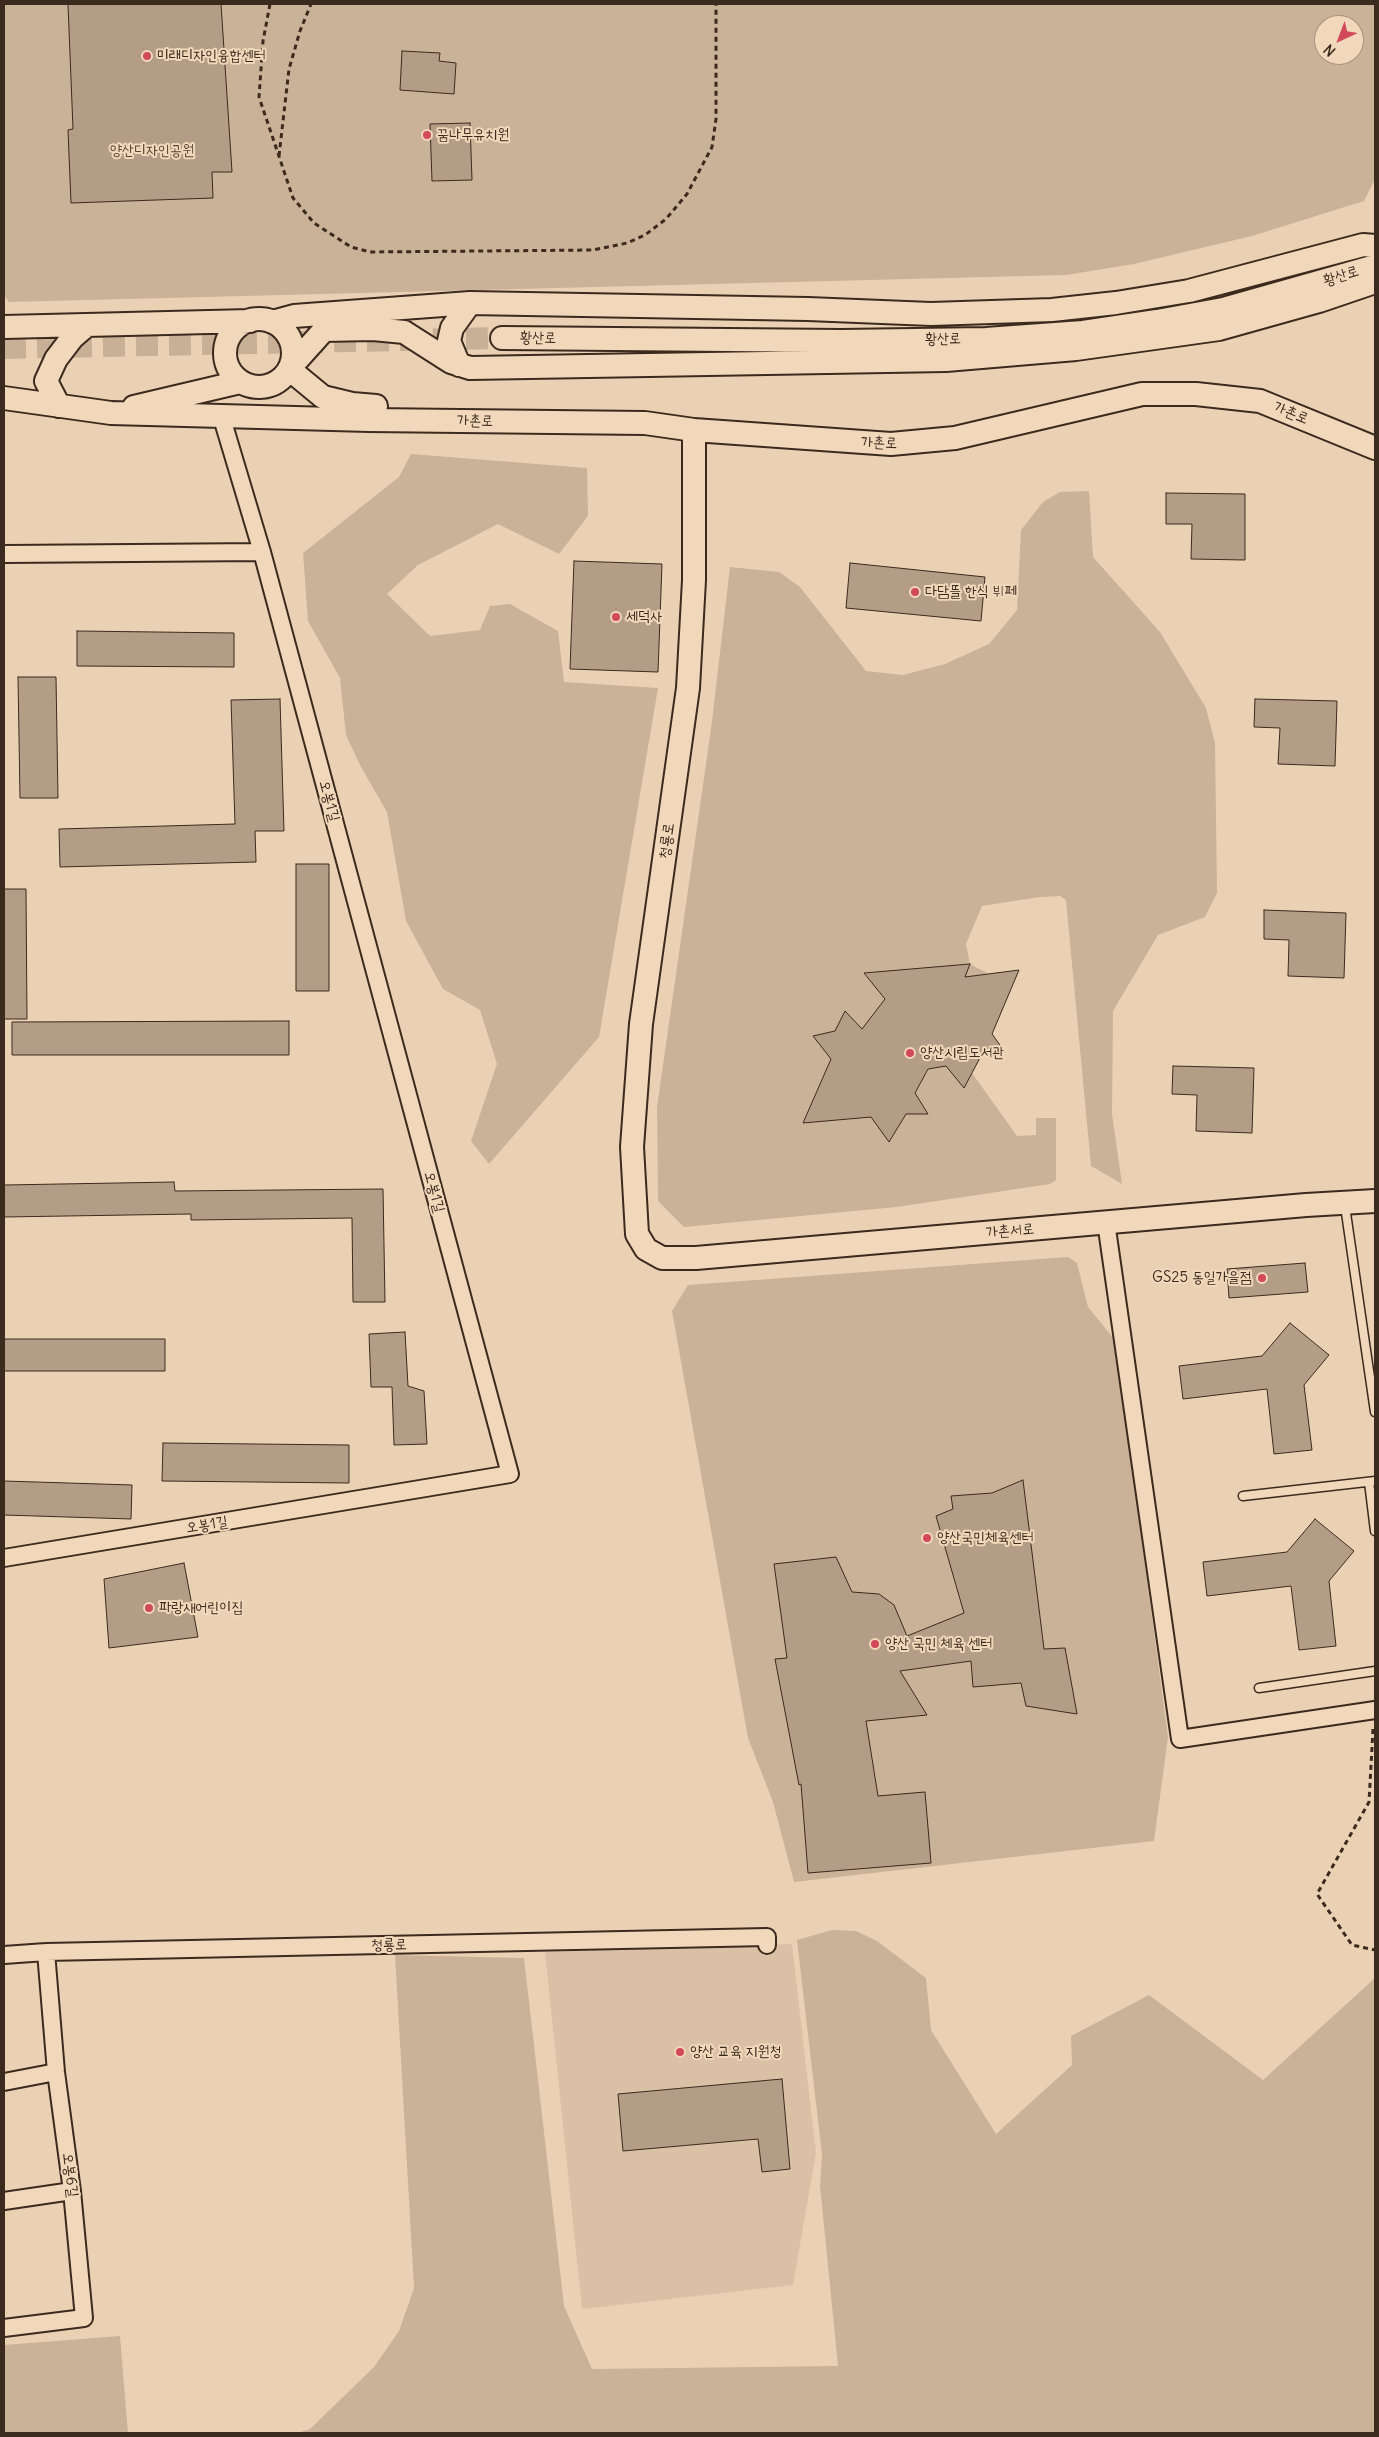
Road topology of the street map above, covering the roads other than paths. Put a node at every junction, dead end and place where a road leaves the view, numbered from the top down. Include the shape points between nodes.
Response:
1 (1375, 246) edge
2 (1375, 266) edge
3 (1375, 282) edge
4 (470, 303) junction
5 (250, 320) junction
6 (272, 322) junction
7 (87, 325) junction
8 (4, 327) edge
9 (502, 338) tunnel mouth
10 (459, 365) junction
11 (289, 369) junction
12 (240, 382) junction
13 (4, 398) edge
14 (59, 406) junction
15 (111, 413) junction
16 (221, 415) junction
17 (530, 422) junction
18 (694, 430) junction
19 (1375, 448) edge
20 (262, 552) junction
21 (4, 554) edge
22 (1375, 1201) edge
23 (1344, 1202) junction
24 (1106, 1222) junction
25 (646, 1249) joint
26 (1375, 1412) edge
27 (1372, 1482) edge
28 (1243, 1496) dead end
29 (1375, 1531) edge
30 (4, 1558) edge
31 (1375, 1671) edge
32 (1259, 1688) dead end
33 (1374, 1710) edge
34 (767, 1945) dead end
35 (46, 1952) junction
36 (4, 1955) edge
37 (56, 2072) junction
38 (4, 2082) edge
39 (72, 2191) junction
40 (4, 2201) edge
41 (4, 2328) edge

1 - 4 main road via 1363,245 1189,291 1052,310 931,314
2 - 9 main road, 황산로 via 1223,309 1083,332 986,339 841,341
3 - 10 main road via 1219,329 1067,350 946,360 470,368
4 - 6 main road via 294,316
4 - 10 main road via 452,328 449,341
5 - 6 main road
5 - 7 main road
5 - 12 main road via 239,325 225,348 226,365
6 - 11 main road via 281,328 292,347
7 - 8 main road
7 - 14 main road via 56,359 46,382
10 - 11 main road via 404,332 324,330
11 - 12 main road via 273,384 251,387
11 - 17 main road via 323,397 352,404 495,407
12 - 15 main road
13 - 14 main road, 가촌로
14 - 15 main road, 가촌로
15 - 16 main road, 가촌로
16 - 17 main road, 가촌로
16 - 20 street, 오봉1길
17 - 18 main road, 가촌로 via 645,423
18 - 19 main road, 가촌로 via 891,444 928,442 1142,394 1196,394 1260,401
18 - 25 main road, 청룡로 via 694,580 688,688 641,1024 632,1147 637,1234
20 - 21 street
20 - 30 street, 오봉1길 via 510,1474
22 - 23 main road, 가촌서로
23 - 24 main road, 가촌서로
23 - 26 lane
24 - 25 main road, 가촌서로 via 696,1258 662,1258
24 - 33 street via 1180,1739
27 - 28 lane
27 - 29 lane
31 - 32 lane
34 - 35 street, 청룡로 via 767,1937
35 - 36 street, 청룡로
35 - 37 street, 오봉6길
37 - 38 street
37 - 39 street, 오봉6길
39 - 40 street
39 - 41 street, 오봉6길 via 84,2318

